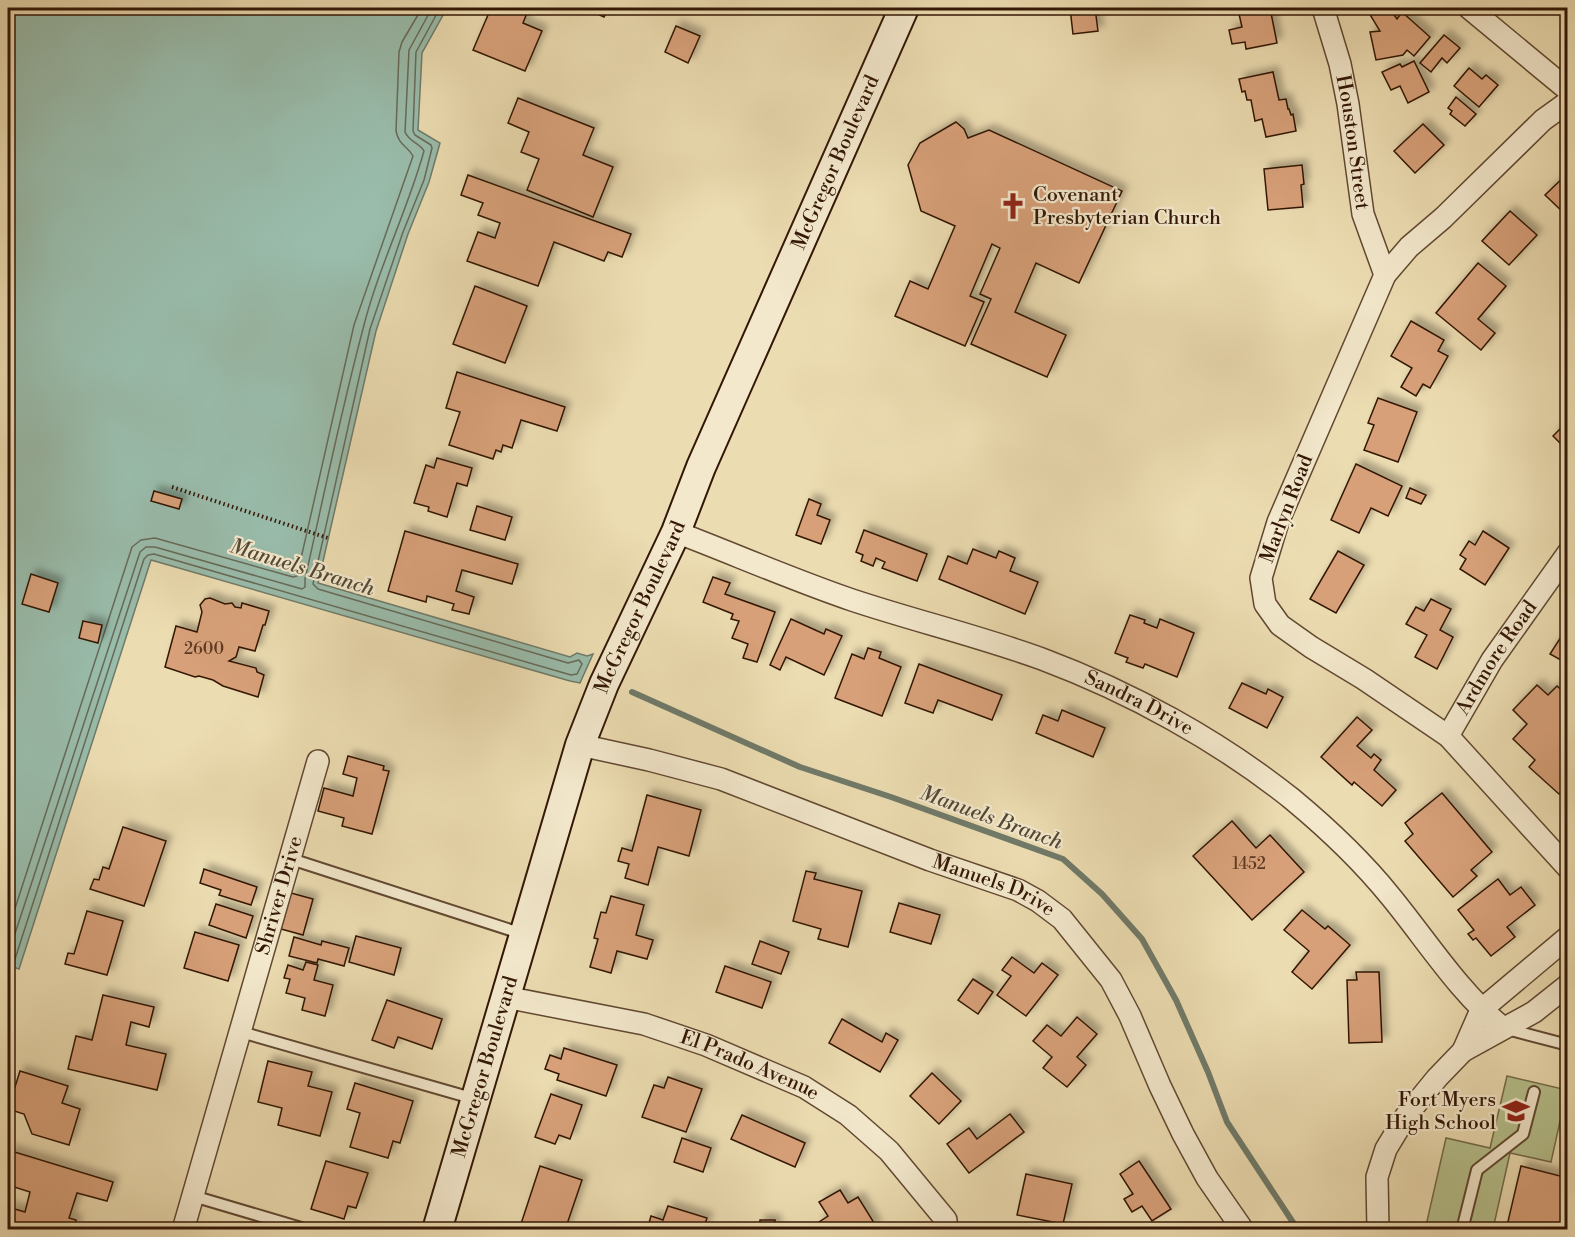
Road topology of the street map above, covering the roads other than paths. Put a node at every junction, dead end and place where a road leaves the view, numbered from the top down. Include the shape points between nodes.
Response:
1 (904, 8) edge
2 (1323, 8) edge
3 (1469, 8) edge
4 (1568, 90) edge
5 (1568, 102) edge
6 (1385, 276) junction
7 (676, 532) junction
8 (1568, 553) edge
9 (1448, 736) junction
10 (580, 746) junction
11 (318, 761) dead end
12 (291, 859) junction
13 (1568, 868) edge
14 (523, 934) junction
15 (1568, 937) edge
16 (1568, 986) edge
17 (505, 997) junction
18 (1481, 1010) junction
19 (1503, 1028) junction
20 (241, 1032) junction
21 (1568, 1045) edge
22 (1463, 1051) junction
23 (1534, 1092) dead end
24 (476, 1099) junction
25 (193, 1196) junction
26 (951, 1226) edge
27 (183, 1230) edge
28 (308, 1230) edge
29 (437, 1230) edge
30 (1243, 1230) edge
31 (1378, 1230) edge
32 (1462, 1230) edge

1 - 7 main road, McGregor Boulevard via 701,467
2 - 6 street, Houston Street via 1346,94 1363,214
3 - 4 street
5 - 6 street, Marlyn Road via 1543,120 1409,247
6 - 9 street, Marlyn Road via 1278,522 1261,579 1265,604 1280,625
7 - 10 main road, McGregor Boulevard via 604,684
7 - 18 street, Sandra Drive via 850,599 1043,659 1114,690 1206,740 1292,800 1349,852 1389,894
8 - 9 street, Ardmore Road via 1492,660
9 - 13 street, Marlyn Road
10 - 14 main road, McGregor Boulevard
10 - 30 street, Manuels Drive via 721,779 1018,890 1038,901 1062,919 1111,980 1183,1134
11 - 12 street, Shriver Drive
12 - 14 lane
12 - 20 street, Shriver Drive
14 - 17 main road, McGregor Boulevard
15 - 18 street
16 - 19 street
17 - 24 main road, McGregor Boulevard
17 - 26 street, El Prado Avenue via 644,1024 706,1045 804,1087 848,1115 889,1151
18 - 19 street, Sandra Drive
18 - 22 street
19 - 21 lane
19 - 22 street
20 - 24 lane
20 - 25 street, Shriver Drive
22 - 31 street via 1406,1116 1386,1149 1377,1177
23 - 32 lane via 1523,1134 1476,1170
24 - 29 main road, McGregor Boulevard
25 - 27 street, Shriver Drive
25 - 28 lane

